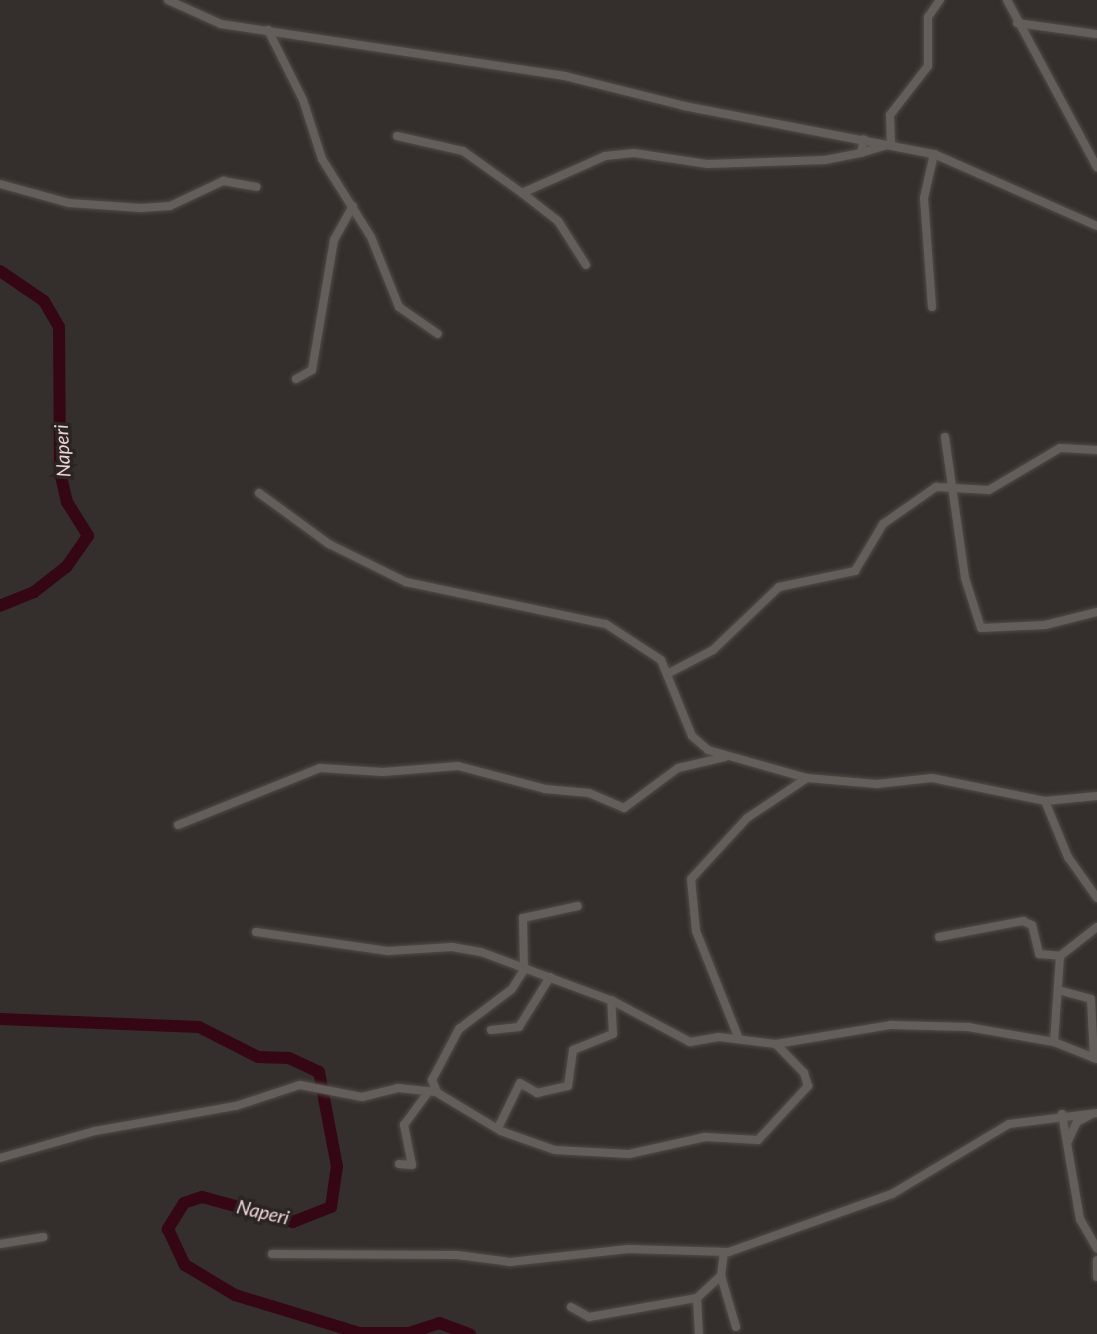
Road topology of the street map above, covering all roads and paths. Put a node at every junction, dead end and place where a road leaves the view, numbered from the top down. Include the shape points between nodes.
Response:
1 (168, 0) edge
2 (940, 0) edge
3 (1007, 0) edge
4 (1017, 23) junction
5 (268, 30) junction
6 (1096, 34) edge
7 (397, 136) dead end
8 (864, 139) junction
9 (891, 144) junction
10 (861, 153) junction
11 (934, 154) junction
12 (1097, 167) edge
13 (0, 184) edge
14 (257, 187) dead end
15 (522, 193) junction
16 (353, 206) junction
17 (1097, 226) edge
18 (586, 265) dead end
19 (932, 307) dead end
20 (438, 334) dead end
21 (296, 379) dead end
22 (945, 437) dead end
23 (1097, 450) edge
24 (954, 487) junction
25 (259, 494) dead end
26 (1097, 612) edge
27 (669, 673) junction
28 (725, 757) junction
29 (807, 778) junction
30 (1097, 796) edge
31 (1045, 801) junction
32 (178, 825) dead end
33 (1097, 898) edge
34 (578, 906) dead end
35 (1097, 927) edge
36 (256, 932) dead end
37 (939, 937) dead end
38 (1060, 956) junction
39 (524, 970) junction
40 (550, 977) junction
41 (1058, 990) junction
42 (611, 1000) junction
43 (491, 1030) dead end
44 (739, 1038) junction
45 (1054, 1042) junction
46 (776, 1044) junction
47 (1096, 1059) edge
48 (433, 1092) junction
49 (1095, 1113) edge
50 (1062, 1114) junction
51 (498, 1128) junction
52 (1068, 1141) junction
53 (0, 1158) edge
54 (399, 1164) dead end
55 (43, 1237) dead end
56 (0, 1244) edge
57 (1097, 1248) edge
58 (724, 1252) junction
59 (272, 1254) dead end
60 (1097, 1260) edge
61 (721, 1276) junction
62 (1097, 1277) edge
63 (697, 1298) junction
64 (571, 1307) dead end
65 (736, 1327) dead end
66 (699, 1334) edge

1 - 5 street via 200,18
2 - 9 street via 928,17 928,66 890,115
3 - 4 street
4 - 6 street
4 - 12 street
5 - 8 street via 565,76 684,106
5 - 16 street via 302,96 322,159
7 - 15 street via 463,150
8 - 9 street
8 - 10 street
9 - 10 street
9 - 11 street
10 - 15 street via 740,165 605,156
11 - 17 street
11 - 19 street via 924,198
13 - 14 street via 69,203 141,208 170,206 223,181
15 - 18 street via 558,221
16 - 20 street via 399,307
16 - 21 street via 334,240 312,370
22 - 24 street
23 - 24 street via 1060,448 995,488
24 - 26 street via 965,578 981,628 1045,625
24 - 27 street via 936,487 883,524 855,570 779,587 713,650
25 - 27 street via 329,544 406,582 606,624
27 - 28 street via 692,736
28 - 29 street
28 - 32 street via 678,768 624,808 589,793 545,789 458,766 383,772 320,768
29 - 31 street via 877,784 932,778
29 - 44 street via 747,818 691,879 696,931
30 - 31 street
31 - 33 street via 1068,857
34 - 39 street via 523,918
35 - 38 street
36 - 39 street via 388,951 463,947
37 - 38 street via 1029,922 1039,954
38 - 41 street
39 - 40 street
39 - 48 street via 512,989 459,1029 432,1080
40 - 42 street
40 - 43 street via 519,1027
41 - 45 street
41 - 47 street via 1091,999
42 - 44 street via 690,1042
42 - 51 street via 613,1034 573,1050 568,1086 537,1093 520,1083
44 - 46 street
45 - 46 street via 968,1027 891,1025
45 - 47 street
46 - 51 street via 804,1073 808,1086 758,1140 705,1137 629,1154 555,1150
48 - 51 street
48 - 53 street via 398,1088 362,1097 307,1087
48 - 54 street via 404,1125 412,1165
49 - 50 street
49 - 52 street via 1077,1122
50 - 52 street
50 - 58 street via 1009,1124 892,1194
52 - 57 street via 1080,1219
55 - 56 street
58 - 59 street via 628,1249 510,1262 457,1255
58 - 61 street
60 - 62 street
61 - 63 street
61 - 65 street
63 - 64 street via 589,1317
63 - 66 street

